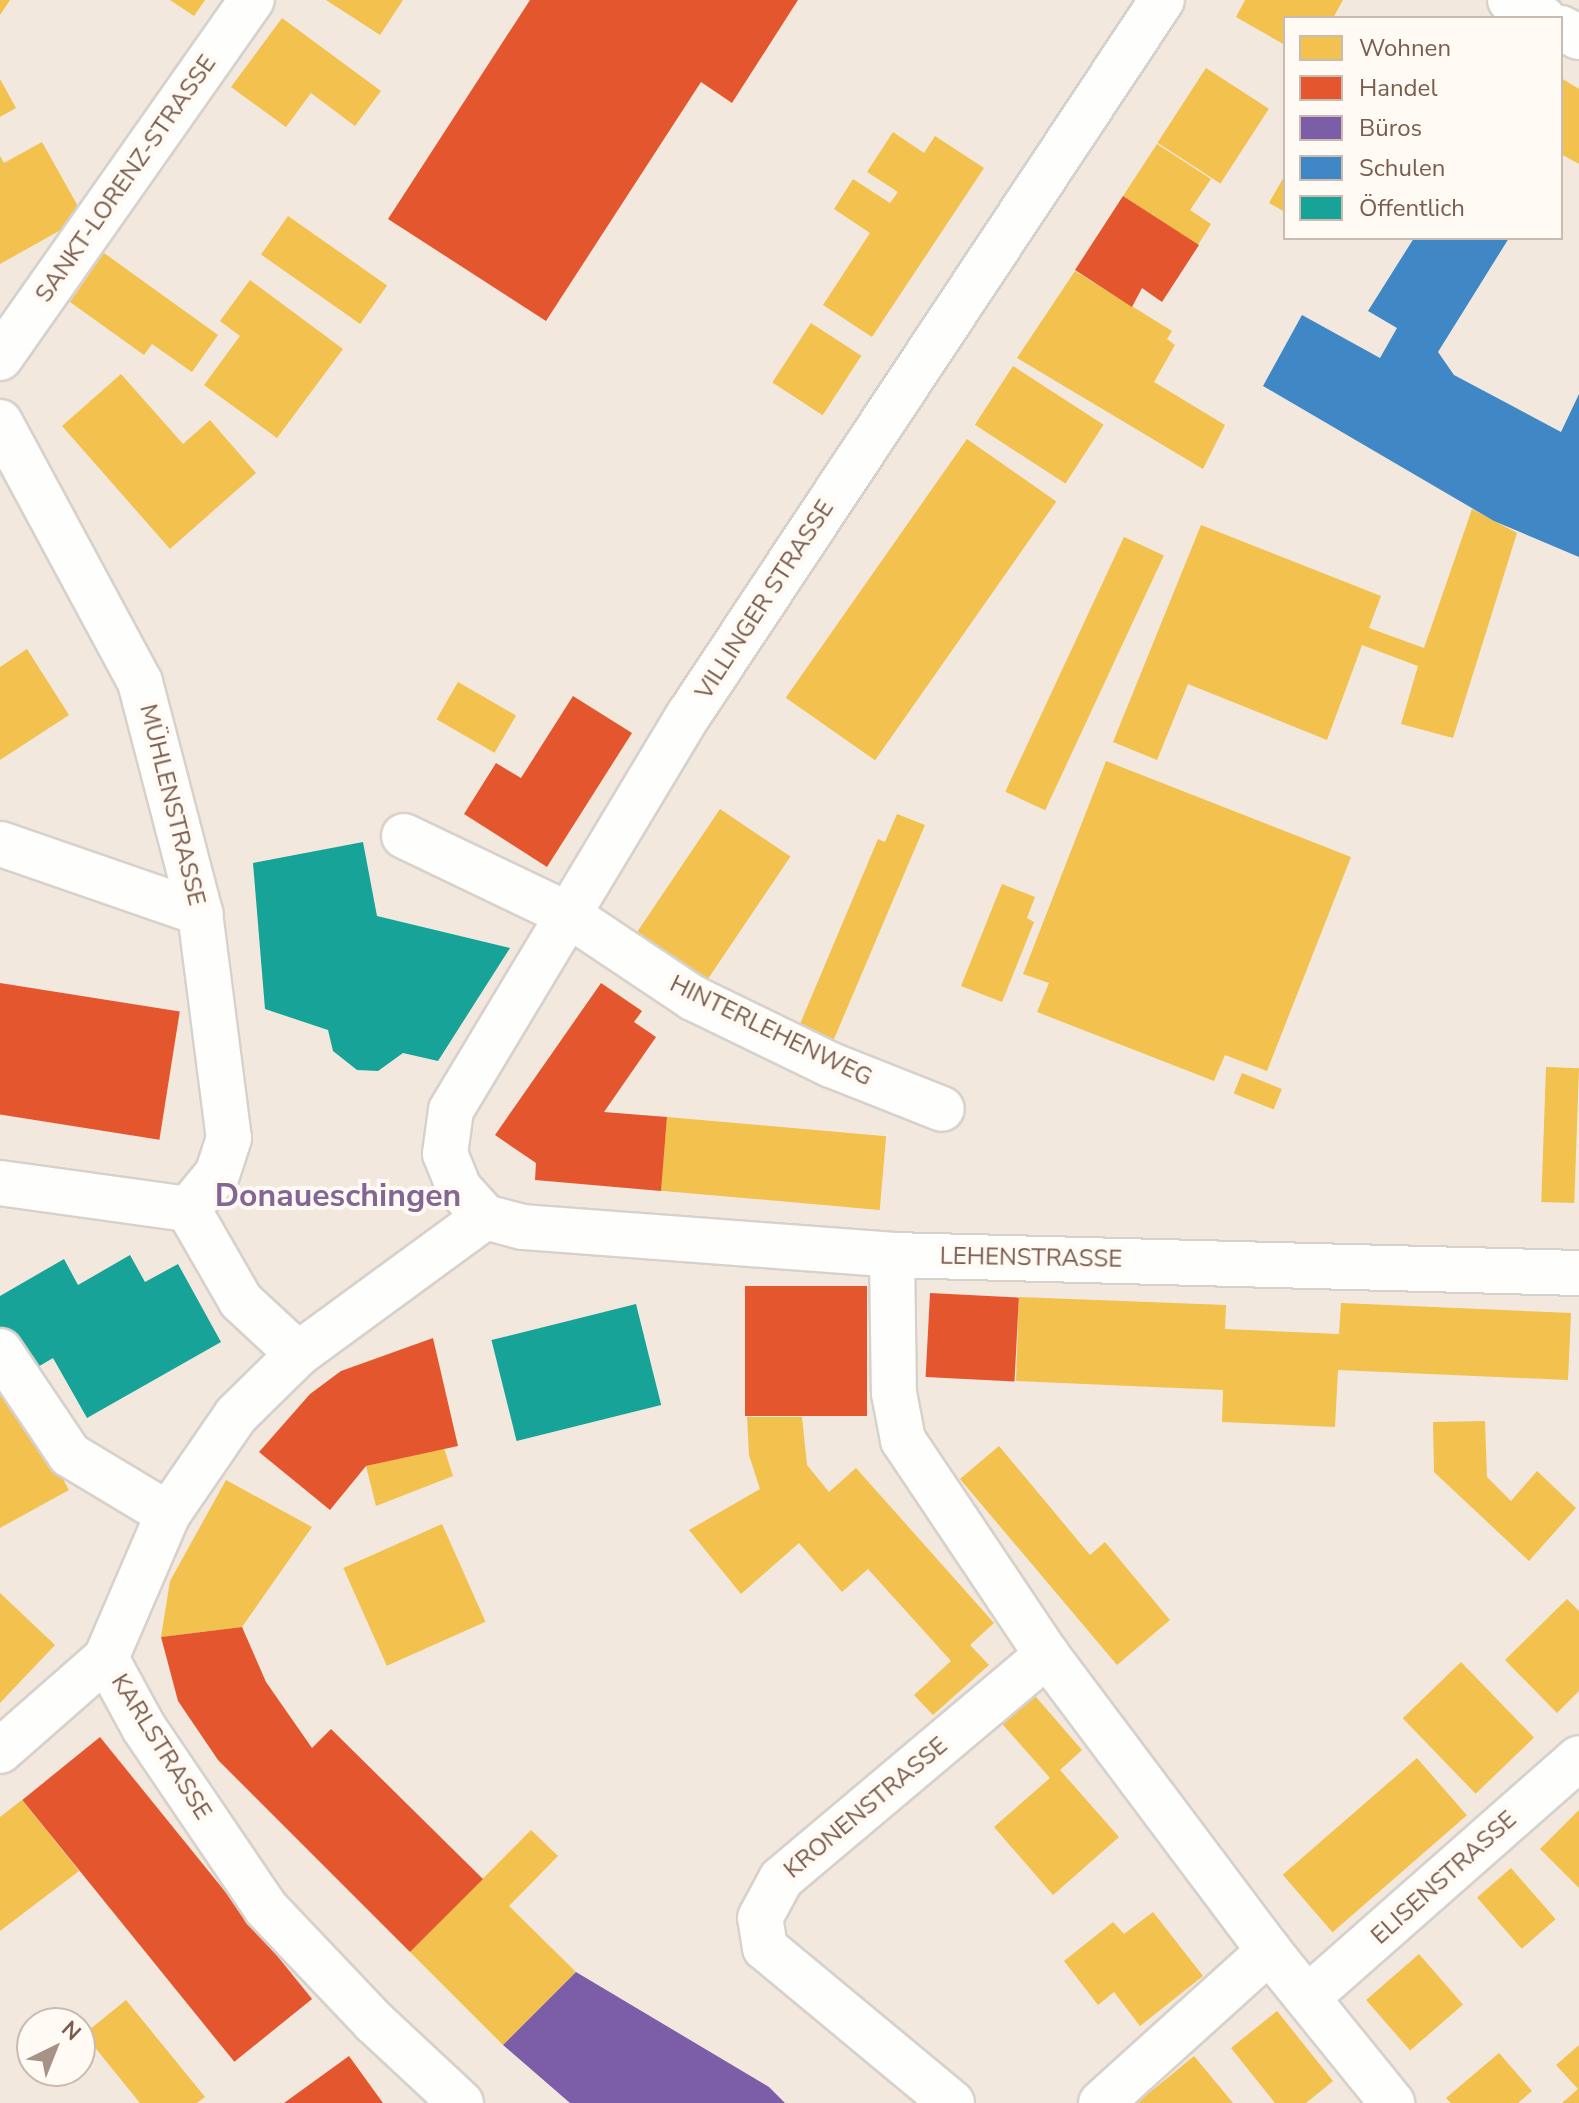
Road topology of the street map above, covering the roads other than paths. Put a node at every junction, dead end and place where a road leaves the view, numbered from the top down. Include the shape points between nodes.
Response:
1 (252, 0) edge
2 (1162, 0) edge
3 (1510, 0) edge
4 (1539, 16) edge
5 (0, 358) edge
6 (0, 422) edge
7 (404, 836) dead end
8 (1, 844) edge
9 (200, 913) junction
10 (567, 914) junction
11 (942, 1109) dead end
12 (0, 1183) edge
13 (188, 1209) junction
14 (485, 1217) junction
15 (892, 1255) junction
16 (1579, 1273) edge
17 (0, 1351) edge
18 (298, 1354) junction
19 (168, 1514) junction
20 (1047, 1655) junction
21 (106, 1658) junction
22 (0, 1751) edge
23 (1579, 1758) edge
24 (1269, 1951) junction
25 (1308, 1997) junction
26 (461, 2103) edge
27 (952, 2103) edge
28 (1101, 2103) edge
29 (1392, 2103) edge

1 - 5 street, SANKT-LORENZ-STRASSE
2 - 10 street, VILLINGER STRASSE via 690,713
3 - 4 street
6 - 9 street, MÜHLENSTRASSE via 140,682
7 - 10 street, HINTERLEHENWEG
8 - 9 street
9 - 13 street, MÜHLENSTRASSE via 229,1138 217,1174
10 - 11 street, HINTERLEHENWEG via 693,998 831,1065
10 - 14 street, VILLINGER STRASSE via 451,1110 445,1154 459,1188
12 - 13 street
13 - 18 street via 241,1301
14 - 15 street, LEHENSTRASSE via 523,1227
14 - 18 street, KARLSTRASSE
15 - 16 street, LEHENSTRASSE
15 - 20 street via 894,1393 903,1440
17 - 19 street via 70,1455
18 - 19 street, KARLSTRASSE via 236,1415
19 - 21 street, KARLSTRASSE
20 - 24 street
20 - 27 street, KRONENSTRASSE via 781,1879 760,1918 765,1948
21 - 22 street
21 - 26 street, KARLSTRASSE via 144,1728 266,1908 374,2022
23 - 25 street, ELISENSTRASSE
24 - 25 street
24 - 28 street
25 - 29 street

